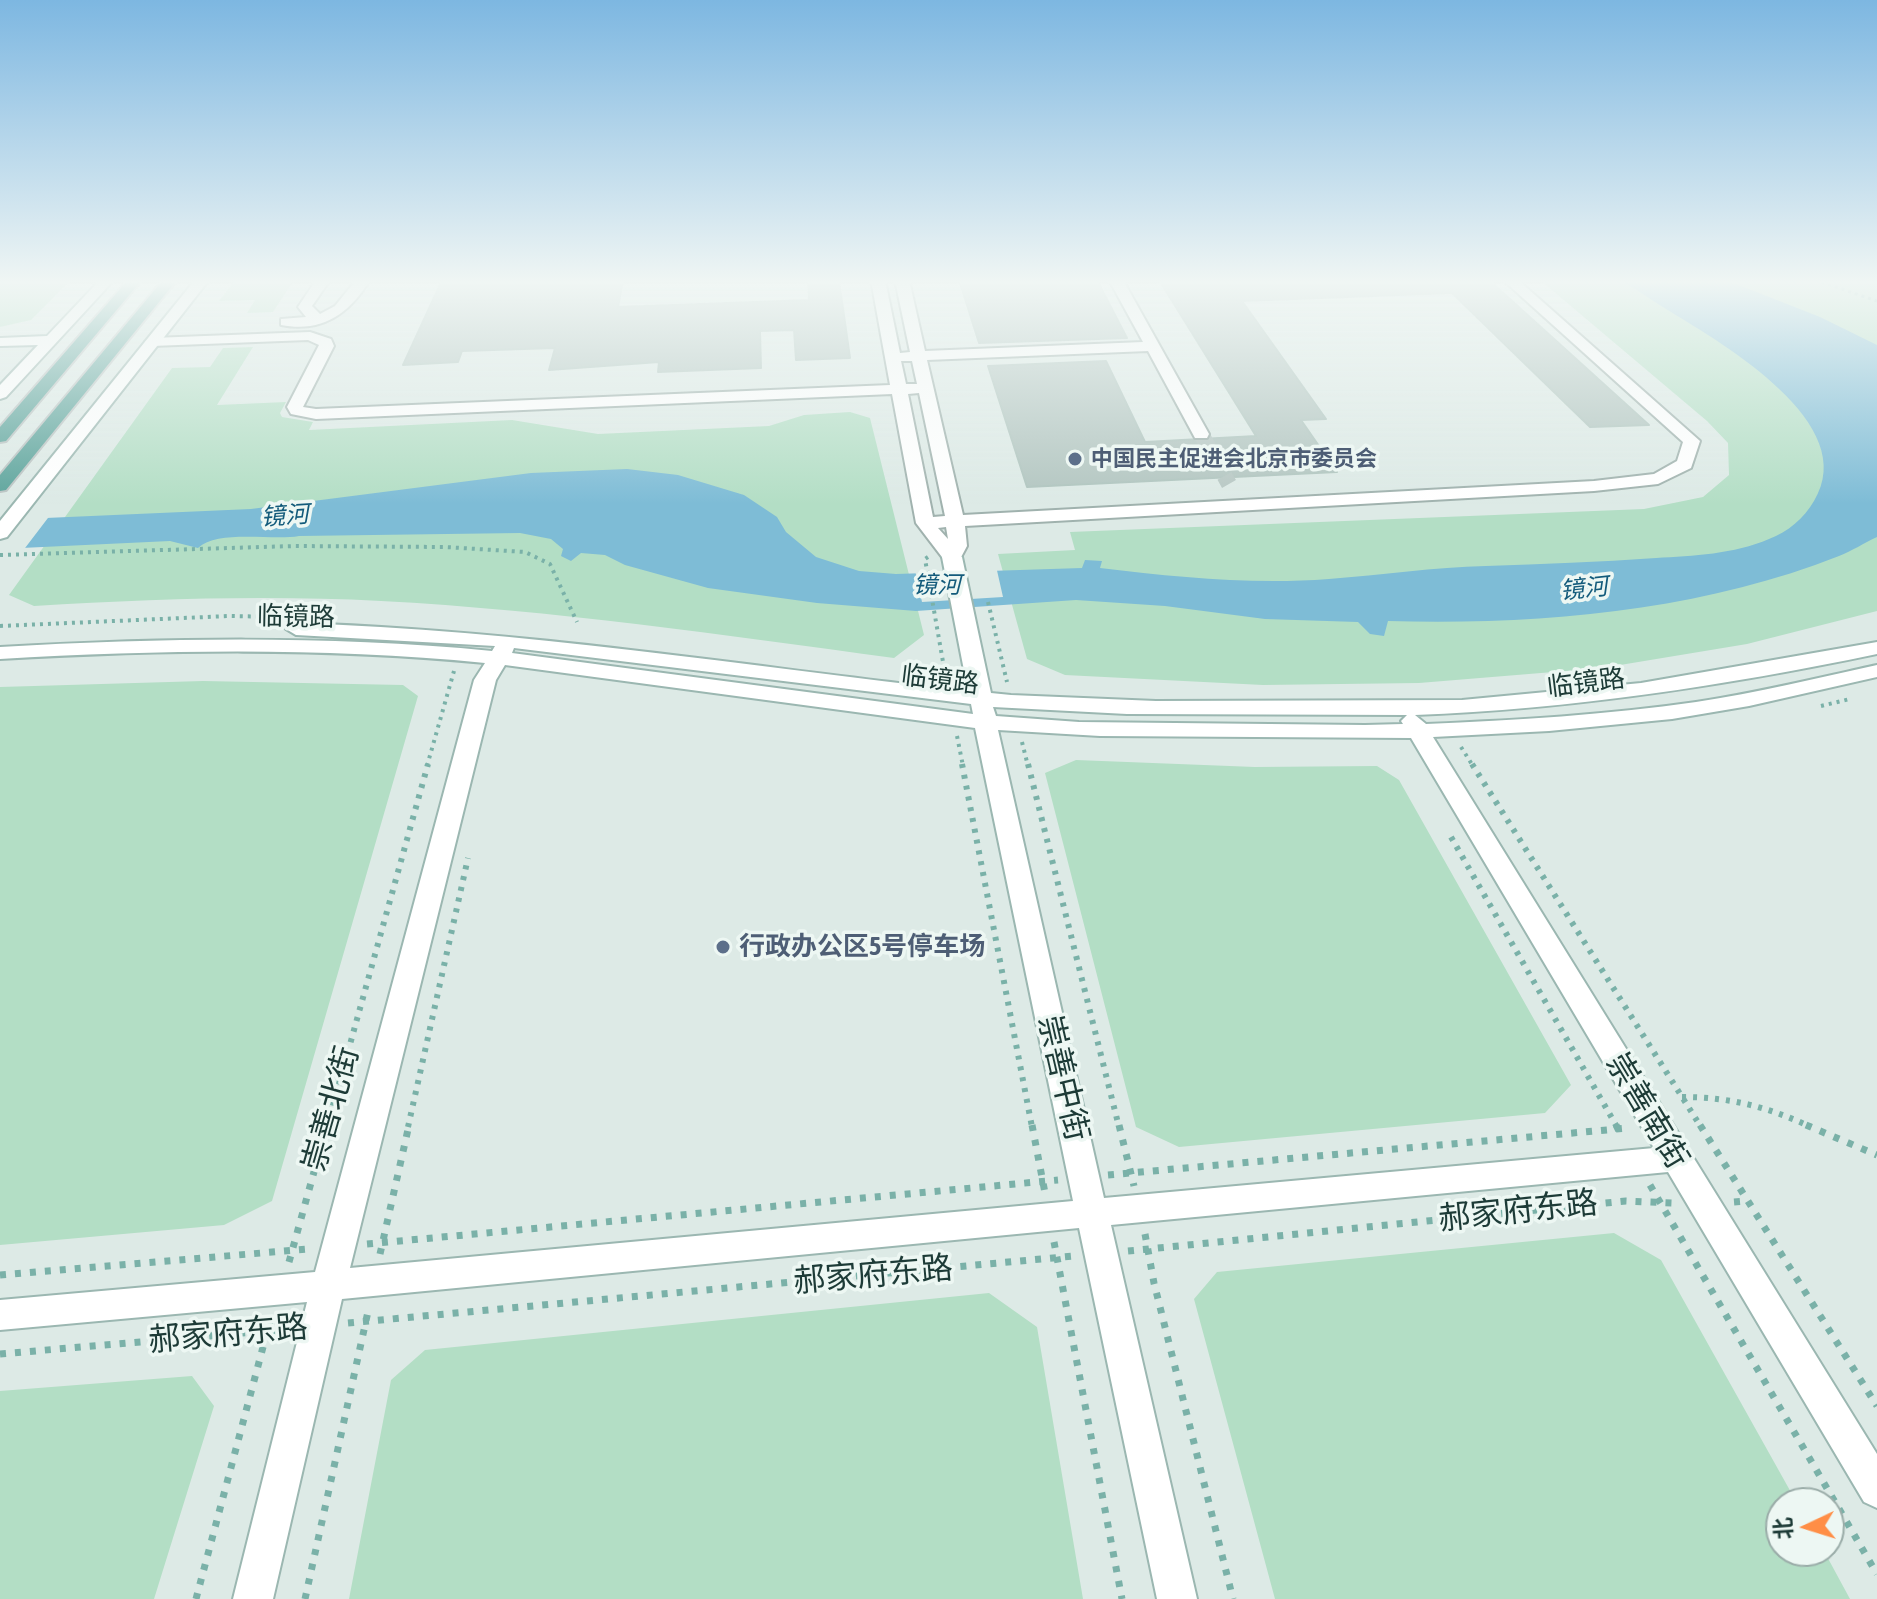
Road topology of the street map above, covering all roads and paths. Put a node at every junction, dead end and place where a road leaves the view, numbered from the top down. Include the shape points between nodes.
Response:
1 (36, 355) edge
2 (71, 355) edge
3 (108, 355) edge
4 (142, 355) edge
5 (322, 355) edge
6 (892, 355) edge
7 (969, 355) edge
8 (1157, 355) edge
9 (1594, 355) edge
10 (919, 357) junction
11 (893, 358) junction
12 (926, 388) junction
13 (899, 389) junction
14 (0, 394) edge
15 (1201, 434) tunnel mouth
16 (0, 437) edge
17 (1229, 484) tunnel mouth
18 (0, 486) edge
19 (1240, 504) junction
20 (955, 521) junction
21 (925, 523) junction
22 (0, 533) edge
23 (0, 555) edge
24 (952, 557) junction
25 (925, 559) dead end
26 (987, 598) dead end
27 (291, 617) dead end
28 (577, 622) dead end
29 (0, 626) edge
30 (0, 641) edge
31 (1877, 648) edge
32 (504, 649) junction
33 (0, 653) edge
34 (464, 655) junction
35 (1877, 671) edge
36 (933, 679) dead end
37 (950, 698) junction
38 (996, 706) junction
39 (1412, 721) junction
40 (1451, 731) junction
41 (470, 849) dead end
42 (1681, 1097) junction
43 (1697, 1122) junction
44 (1656, 1125) junction
45 (1877, 1155) edge
46 (1675, 1159) junction
47 (1130, 1173) junction
48 (1085, 1177) junction
49 (1042, 1182) junction
50 (1746, 1201) junction
51 (1702, 1204) junction
52 (1139, 1207) junction
53 (1093, 1210) junction
54 (1049, 1215) junction
55 (383, 1243) junction
56 (339, 1246) junction
57 (1148, 1249) junction
58 (292, 1250) junction
59 (1102, 1253) junction
60 (1056, 1257) junction
61 (0, 1275) edge
62 (375, 1282) junction
63 (328, 1287) junction
64 (279, 1291) junction
65 (0, 1315) edge
66 (365, 1322) junction
67 (319, 1326) junction
68 (267, 1331) junction
69 (0, 1354) edge
70 (1877, 1406) edge
71 (1877, 1489) edge
72 (196, 1599) edge
73 (253, 1599) edge
74 (305, 1599) edge
75 (1122, 1599) edge
76 (1177, 1599) edge
77 (1233, 1599) edge

1 - 14 street
2 - 16 main road
3 - 18 main road
4 - 22 street
5 - 13 street via 297,411
6 - 11 street
7 - 10 street
8 - 15 street
9 - 19 street via 1692,441 1685,464 1658,479 1594,486
10 - 11 street
10 - 12 street
11 - 13 street
12 - 13 street
12 - 20 street
13 - 21 street
17 - 19 street
19 - 20 street
20 - 21 street
20 - 24 street via 958,546
21 - 24 street
23 - 28 path via 295,546 525,552 550,564
24 - 38 street, 崇善中街 via 959,599
25 - 37 path, 崇善中街
26 - 38 path, 崇善中街
27 - 29 path, 临镜路
30 - 32 street, 临镜路 via 287,629 412,633
31 - 39 street, 临镜路 via 1741,675
32 - 34 street, 临镜路
32 - 37 street, 临镜路 via 885,712
32 - 56 street, 崇善北街 via 485,680
33 - 34 street, 临镜路 via 265,643
34 - 58 path, 崇善北街 via 451,677
35 - 40 street, 临镜路 via 1675,711
36 - 37 path, 临镜路
37 - 38 street, 临镜路
37 - 38 path, 临镜路
37 - 49 path, 崇善中街
38 - 39 street, 临镜路 via 1281,733
38 - 47 path, 崇善中街
38 - 48 street, 崇善中街 via 1013,857
39 - 40 street, 临镜路
39 - 44 street, 崇善南街
40 - 42 path, 崇善南街
41 - 55 path
42 - 43 path, 崇善南街
42 - 45 path via 1731,1098 1755,1105
43 - 44 path
43 - 50 path, 崇善南街
44 - 46 street, 崇善南街
44 - 47 path
46 - 51 street, 崇善南街
46 - 52 street, 郝家府东路
47 - 48 path
47 - 52 path, 崇善中街
48 - 49 path
48 - 53 street, 崇善中街
49 - 54 path, 崇善中街
49 - 55 path
50 - 51 path, 郝家府东路
50 - 70 path, 崇善南街
51 - 57 path, 郝家府东路 via 1626,1201
51 - 71 street, 崇善南街
52 - 53 street, 郝家府东路
52 - 57 path, 崇善中街
53 - 54 street, 郝家府东路
53 - 59 street, 崇善中街
54 - 60 path, 崇善中街
54 - 62 street, 郝家府东路
55 - 56 path
55 - 62 path
56 - 58 path
56 - 63 street, 崇善北街
57 - 59 path, 郝家府东路
57 - 77 path, 崇善中街
58 - 61 path
58 - 64 path, 崇善北街
59 - 60 path, 郝家府东路
59 - 76 street, 崇善中街
60 - 66 path, 郝家府东路
60 - 75 path, 崇善中街
62 - 63 street, 郝家府东路
62 - 66 path
63 - 64 street, 郝家府东路
63 - 67 street, 崇善北街
64 - 65 street, 郝家府东路
64 - 68 path, 崇善北街
66 - 67 path, 郝家府东路
66 - 74 path
67 - 68 path, 郝家府东路
67 - 73 street, 崇善北街
68 - 69 path, 郝家府东路
68 - 72 path, 崇善北街

